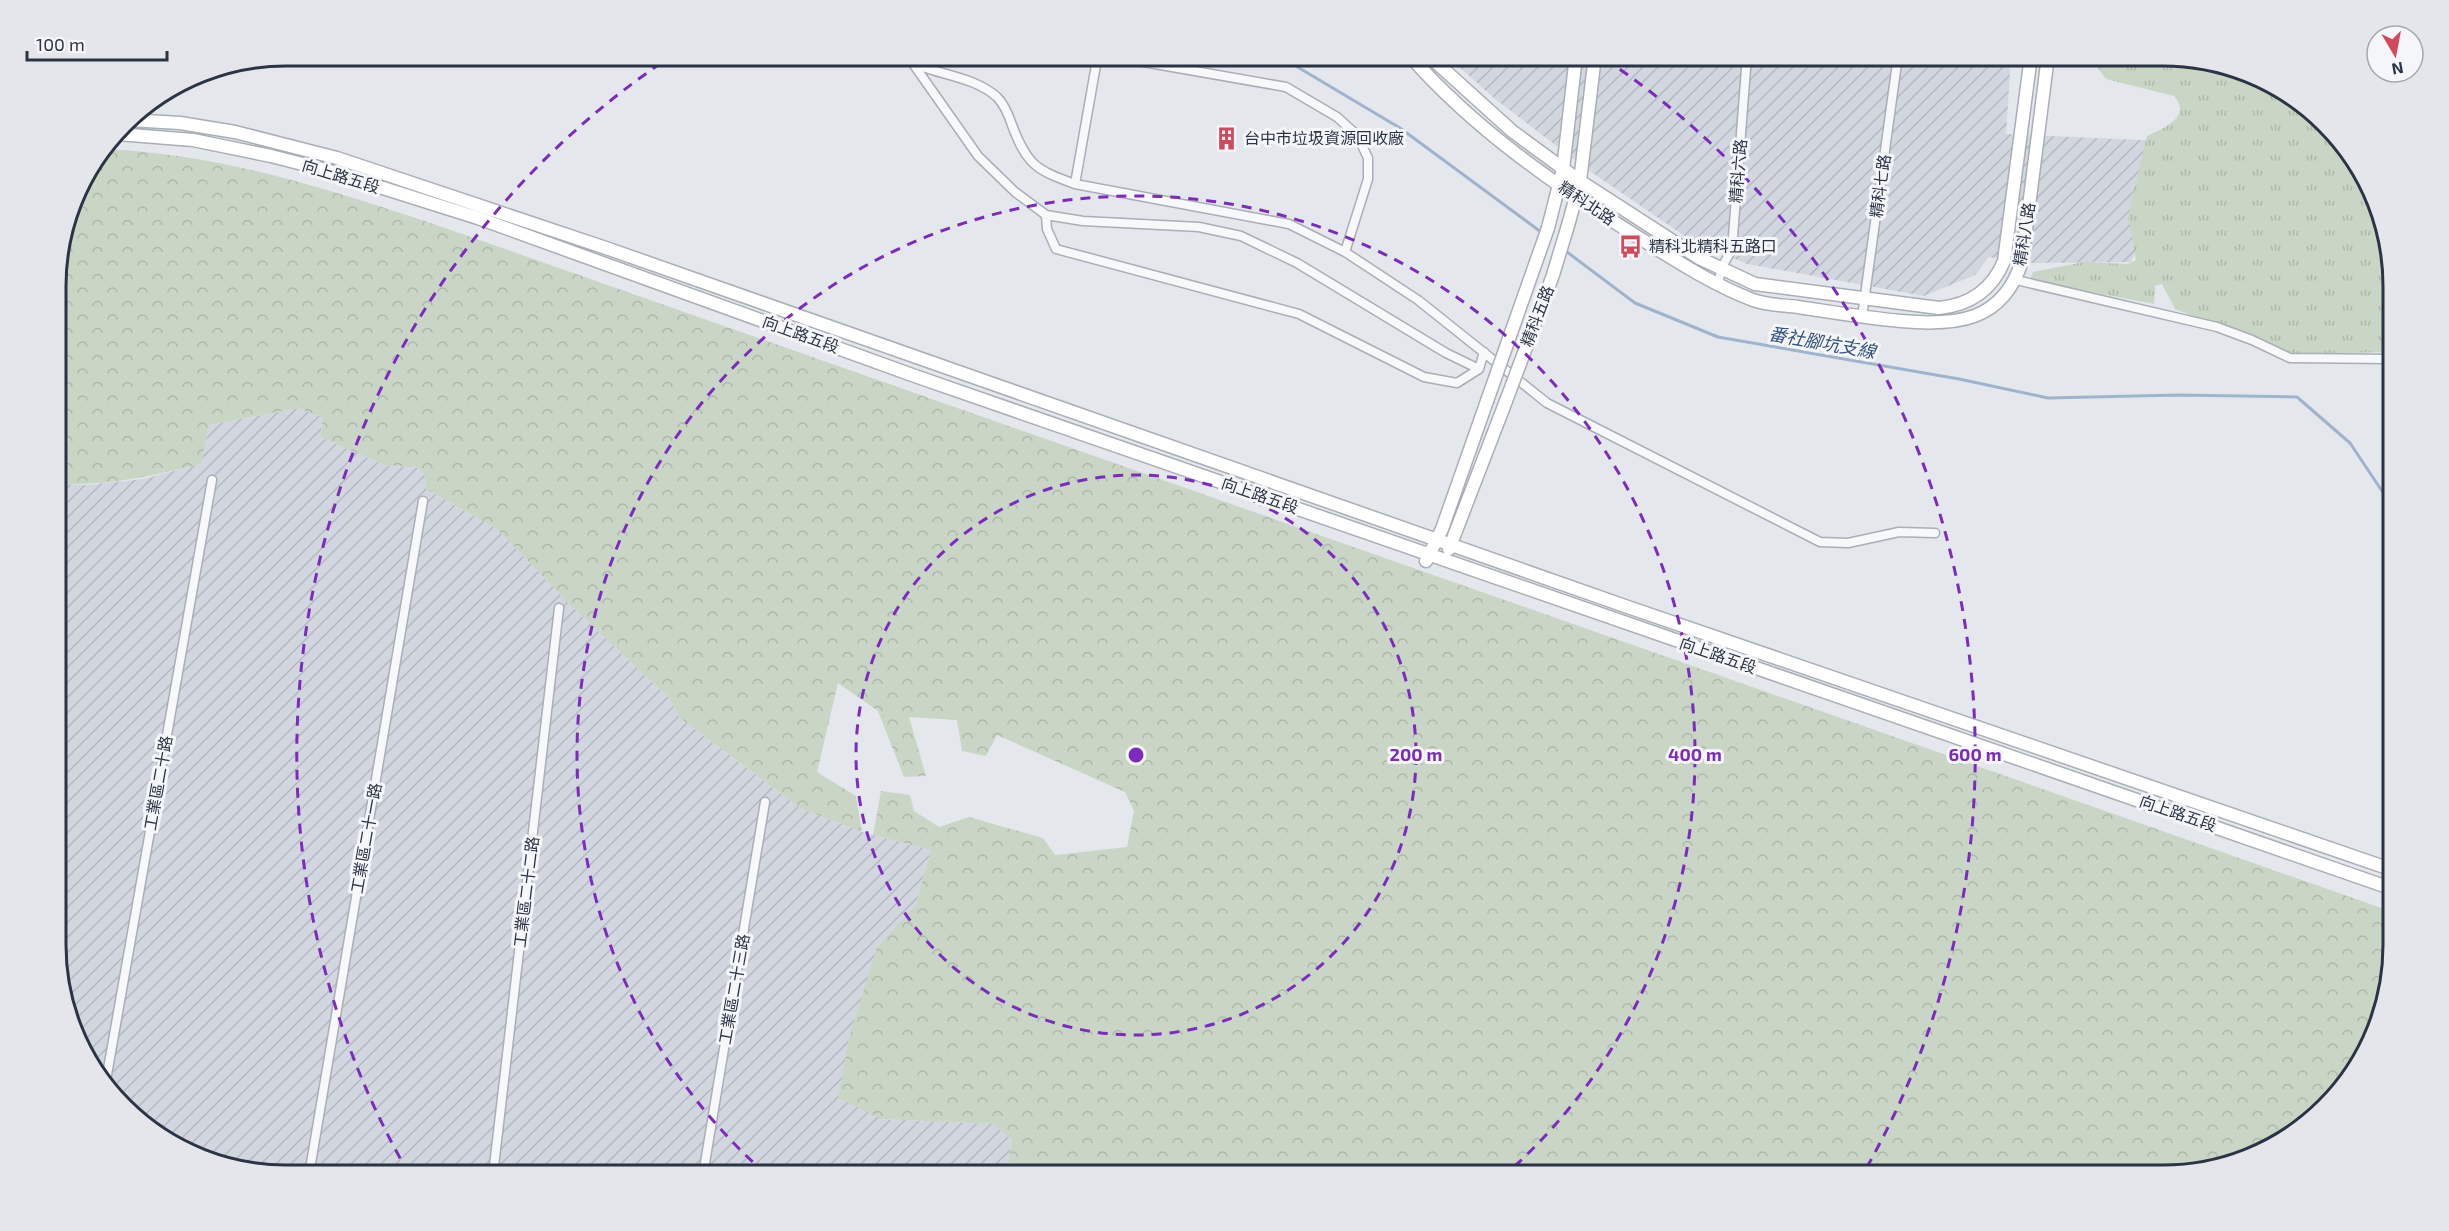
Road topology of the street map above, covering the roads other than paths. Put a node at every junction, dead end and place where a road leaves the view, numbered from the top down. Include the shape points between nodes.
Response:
1 (915, 66) edge
2 (920, 66) edge
3 (1096, 66) edge
4 (1166, 66) edge
5 (1420, 66) edge
6 (1440, 66) edge
7 (1575, 66) edge
8 (1594, 66) edge
9 (1746, 66) edge
10 (1897, 66) edge
11 (2030, 66) edge
12 (2048, 66) edge
13 (141, 121) edge
14 (126, 135) edge
15 (1563, 169) junction
16 (1580, 181) junction
17 (1076, 184) junction
18 (1559, 184) junction
19 (1577, 197) junction
20 (1046, 215) junction
21 (1345, 252) junction
22 (1722, 267) junction
23 (2016, 280) junction
24 (1718, 284) junction
25 (1865, 299) junction
26 (1862, 317) junction
27 (1484, 351) junction
28 (2383, 359) edge
29 (1479, 369) junction
30 (212, 480) dead end
31 (423, 501) dead end
32 (1935, 533) dead end
33 (1438, 539) junction
34 (1452, 544) junction
35 (1427, 557) junction
36 (1443, 563) junction
37 (559, 608) dead end
38 (765, 802) dead end
39 (2383, 867) edge
40 (2383, 886) edge
41 (107, 1073) edge
42 (311, 1165) edge
43 (494, 1165) edge
44 (705, 1165) edge

1 - 20 street via 978,156
2 - 17 street via 982,86 999,99 1026,157 1043,173
3 - 17 street
4 - 21 street via 1286,87 1337,117 1357,135 1366,150 1368,179
5 - 18 main road, 精科北路 via 1497,138
6 - 15 main road, 精科北路 via 1488,112
7 - 15 main road, 精科五路
8 - 16 main road, 精科五路
9 - 22 street, 精科六路 via 1732,249
10 - 25 street, 精科七路
11 - 25 main road, 精科八路 via 2007,252 1996,278 1975,297 1948,307
12 - 23 main road, 精科八路 via 2022,261
13 - 33 main road, 向上路五段 via 235,132 337,158
14 - 35 main road, 向上路五段 via 193,140 271,156 478,218
15 - 16 main road, 精科北路
15 - 18 main road, 精科五路
16 - 19 main road, 精科五路
16 - 22 main road, 精科北路 via 1699,258
17 - 21 street via 1289,224
18 - 19 main road, 精科北路
18 - 33 main road, 精科五路, bridge via 1548,228
19 - 24 main road, 精科北路
19 - 34 main road, 精科五路, bridge via 1553,275
20 - 29 street via 1083,221 1199,227 1241,236 1297,263
20 - 29 street via 1056,249 1299,314 1424,377 1457,382
21 - 27 street via 1418,300
22 - 24 street, 精科六路
22 - 25 main road, 精科北路 via 1755,284
23 - 26 main road, 精科八路 via 1990,308 1962,321 1931,324
23 - 28 street via 2217,327 2290,358
24 - 26 main road, 精科北路 via 1755,301
25 - 26 street, 精科七路
27 - 29 street
27 - 32 street via 1547,403 1820,542 1848,543 1899,532
30 - 41 street, 工業區二十路
31 - 42 street, 工業區二十一路
33 - 34 main road, 向上路五段
33 - 35 main road, 精科五路
34 - 36 main road, 精科五路
34 - 39 main road, 向上路五段
35 - 36 main road, 向上路五段
36 - 40 main road, 向上路五段
37 - 43 street, 工業區二十二路
38 - 44 street, 工業區二十三路

